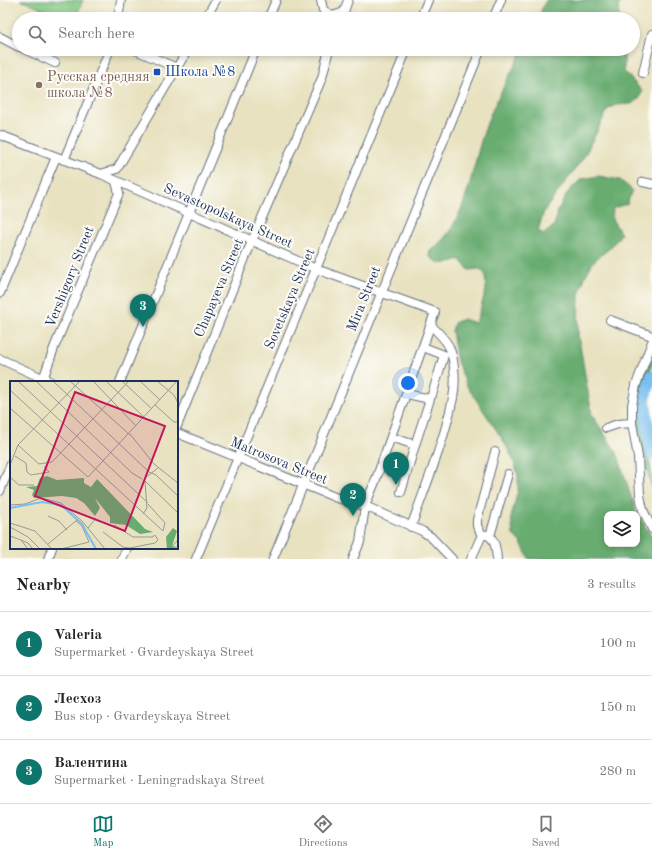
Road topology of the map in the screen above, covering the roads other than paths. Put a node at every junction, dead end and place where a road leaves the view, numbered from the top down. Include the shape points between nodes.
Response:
1 (121, 0) edge
2 (216, 0) edge
3 (276, 0) edge
4 (321, 0) edge
5 (348, 0) edge
6 (428, 0) edge
7 (502, 0) edge
8 (119, 12) edge
9 (209, 12) edge
10 (271, 12) edge
11 (326, 12) edge
12 (344, 12) edge
13 (423, 12) edge
14 (496, 12) edge
15 (652, 34) edge
16 (0, 37) edge
17 (12, 43) edge
18 (40, 56) edge
19 (107, 56) edge
20 (149, 56) edge
21 (184, 56) edge
22 (253, 56) edge
23 (327, 56) edge
24 (404, 56) edge
25 (477, 56) edge
26 (55, 63) dead end
27 (177, 68) junction
28 (643, 73) dead end
29 (0, 135) edge
30 (60, 159) junction
31 (117, 169) junction
32 (102, 174) junction
33 (116, 182) junction
34 (643, 182) dead end
35 (652, 184) edge
36 (189, 214) junction
37 (252, 241) junction
38 (316, 269) junction
39 (0, 293) edge
40 (380, 293) junction
41 (610, 320) dead end
42 (431, 325) junction
43 (652, 336) edge
44 (652, 342) edge
45 (423, 347) junction
46 (0, 359) edge
47 (46, 381) edge
48 (120, 381) edge
49 (406, 394) junction
50 (432, 395) dead end
51 (178, 424) edge
52 (632, 424) junction
53 (606, 428) dead end
54 (178, 433) edge
55 (391, 437) junction
56 (415, 445) junction
57 (496, 452) dead end
58 (238, 459) junction
59 (10, 466) edge
60 (508, 474) dead end
61 (303, 484) junction
62 (0, 491) edge
63 (401, 492) dead end
64 (365, 506) junction
65 (411, 527) junction
66 (652, 529) edge
67 (486, 535) junction
68 (52, 549) edge
69 (126, 549) edge
70 (48, 559) edge
71 (122, 559) edge
72 (196, 559) edge
73 (273, 559) edge
74 (353, 559) edge
75 (452, 559) edge
76 (471, 559) edge
77 (497, 559) edge

1 - 8 street
2 - 9 street
3 - 10 street
4 - 11 street
5 - 12 street
6 - 13 street
7 - 14 street
15 - 28 street
16 - 17 street
18 - 26 street
19 - 30 street
20 - 27 street
21 - 27 street
22 - 36 street
23 - 37 street, Chapayeva Street via 322,78
24 - 38 street, Sovetskaya Street
25 - 40 street, Mira Street
27 - 31 street
29 - 30 street, Sevastopolskaya Street
30 - 32 street, Sevastopolskaya Street
30 - 39 street
31 - 32 street
31 - 33 street, Vershigory Street
32 - 33 street, Sevastopolskaya Street
33 - 36 street, Sevastopolskaya Street
33 - 47 street, Vershigory Street via 119,192
34 - 35 street
36 - 37 street, Sevastopolskaya Street
36 - 48 street
37 - 38 street, Sevastopolskaya Street
37 - 51 street, Chapayeva Street
38 - 40 street, Sevastopolskaya Street
38 - 58 street, Sovetskaya Street
40 - 42 street, Sevastopolskaya Street via 435,312
40 - 61 street, Mira Street
41 - 43 street
42 - 45 street
42 - 65 street via 450,350 454,397
44 - 52 street via 636,385
45 - 49 street
45 - 50 street via 444,355
46 - 47 street
49 - 55 street
49 - 56 street via 430,399
52 - 53 street via 618,424
52 - 66 street via 643,510
54 - 58 street, Matrosova Street
55 - 56 street
55 - 64 street
56 - 63 street
57 - 67 street via 477,520 477,526
58 - 61 street, Matrosova Street
58 - 72 street, Sovetskaya Street
59 - 62 street
60 - 67 street
61 - 64 street, Matrosova Street
61 - 73 street, Mira Street
64 - 65 street, Matrosova Street
64 - 74 street via 360,542
65 - 75 street, Matrosova Street via 431,537
67 - 76 street
67 - 77 street via 495,545
68 - 70 street
69 - 71 street

